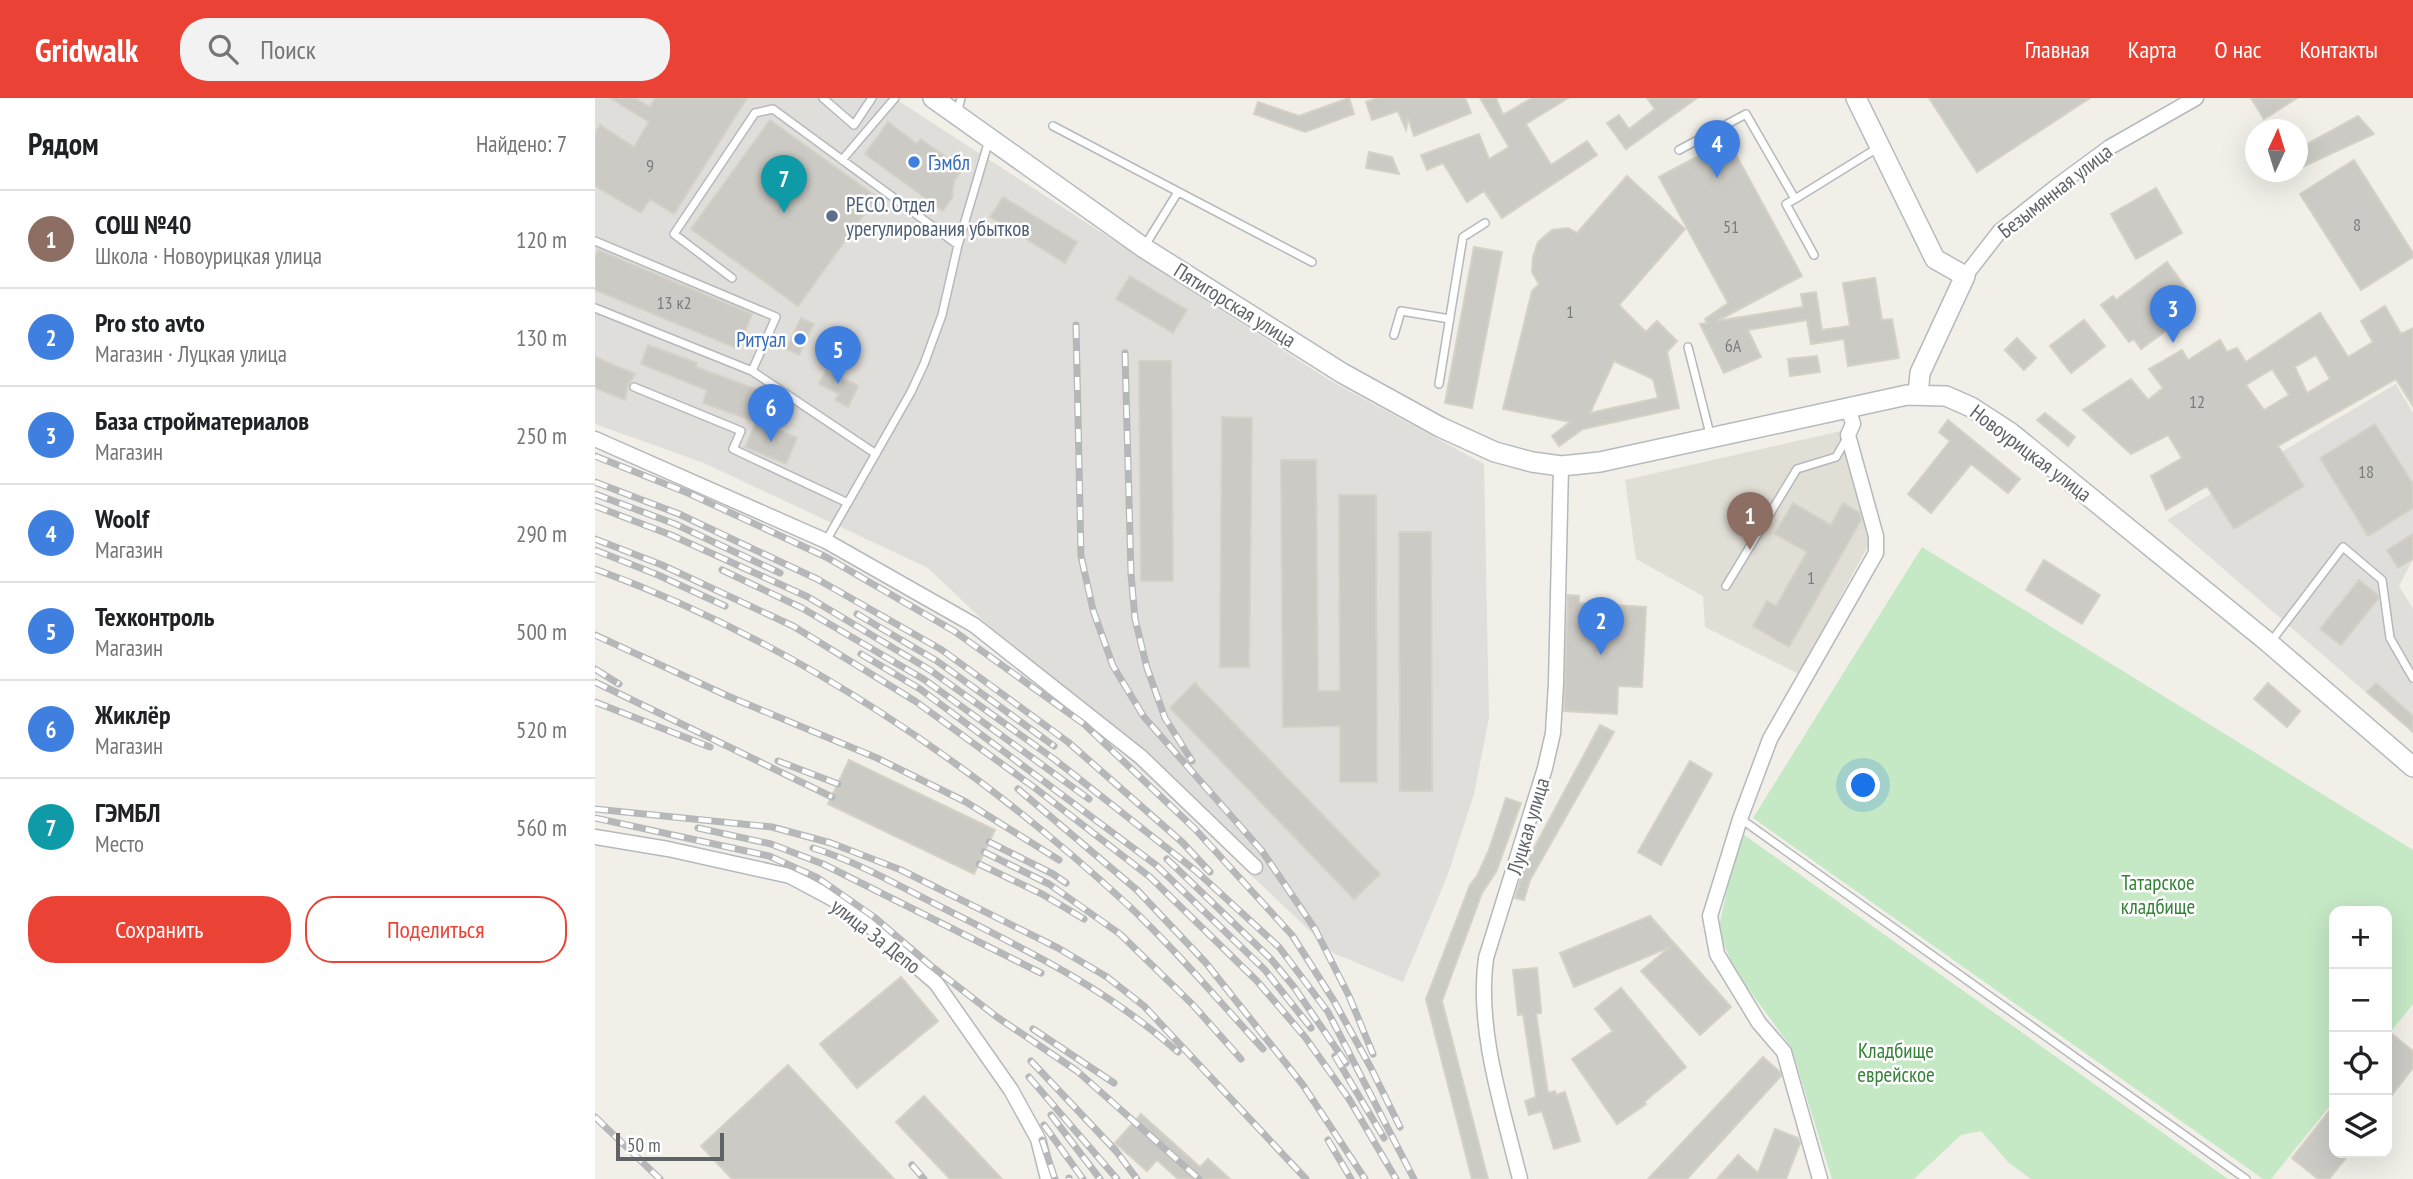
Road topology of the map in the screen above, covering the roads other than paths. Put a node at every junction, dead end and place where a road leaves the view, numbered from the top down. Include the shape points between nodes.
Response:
1 (823, 98) edge
2 (872, 98) edge
3 (895, 98) edge
4 (933, 98) edge
5 (1856, 98) edge
6 (2196, 98) edge
7 (959, 106) edge
8 (1053, 126) dead end
9 (989, 139) junction
10 (1880, 147) junction
11 (1679, 150) dead end
12 (842, 160) junction
13 (1178, 192) junction
14 (1795, 198) junction
15 (1485, 223) dead end
16 (595, 241) edge
17 (958, 245) junction
18 (1144, 248) junction
19 (1814, 255) dead end
20 (1312, 262) dead end
21 (1965, 276) junction
22 (732, 278) dead end
23 (595, 308) edge
24 (1450, 319) junction
25 (1394, 335) dead end
26 (1688, 347) dead end
27 (752, 371) junction
28 (1439, 384) dead end
29 (634, 387) dead end
30 (1918, 395) junction
31 (1848, 407) junction
32 (1849, 435) junction
33 (1711, 438) junction
34 (595, 439) edge
35 (876, 454) junction
36 (1561, 466) junction
37 (848, 503) junction
38 (826, 541) junction
39 (1726, 586) dead end
40 (2269, 643) junction
41 (2413, 678) edge
42 (2413, 767) edge
43 (1740, 819) junction
44 (595, 836) edge
45 (1255, 867) dead end
46 (1048, 1179) edge
47 (1520, 1179) edge
48 (1820, 1179) edge
49 (2246, 1179) edge

1 - 2 lane via 854,125
3 - 12 lane
4 - 7 main road, Пятигорская улица
5 - 10 main road
6 - 21 street, Безымянная улица via 2110,146 2057,186 2000,231
7 - 9 main road, Пятигорская улица
8 - 13 lane
9 - 17 lane
9 - 18 main road, Пятигорская улица
10 - 14 lane
10 - 21 main road via 1934,259
11 - 14 lane via 1746,114
12 - 17 lane
12 - 22 lane via 773,109 755,113 674,234
13 - 18 lane
13 - 20 lane
14 - 19 lane via 1786,204
15 - 24 lane via 1463,237
16 - 27 lane via 776,317
17 - 35 lane via 942,315 924,364
18 - 36 main road, Пятигорская улица via 1342,373 1440,427 1495,452
21 - 30 main road, Безымянная улица via 1920,373
23 - 27 lane
24 - 25 lane via 1401,311
24 - 28 lane
26 - 33 lane
27 - 35 lane
29 - 37 lane via 741,431 733,449
30 - 31 main road, Новоурицкая улица
30 - 40 main road, Новоурицкая улица via 1946,396 2011,433
31 - 32 street via 1853,424
31 - 33 main road, Новоурицкая улица
32 - 39 lane via 1836,457 1797,469
32 - 43 street via 1876,536 1876,554 1770,739
33 - 36 main road, Новоурицкая улица
34 - 38 street
35 - 37 lane
36 - 47 street, Луцкая улица via 1553,733 1486,958 1483,983 1486,1026
37 - 38 lane
38 - 45 street via 974,625 1141,758
40 - 41 lane via 2343,547 2382,580 2390,638
40 - 42 main road, Новоурицкая улица
43 - 48 street via 1710,916 1717,954 1759,1023 1784,1052
43 - 49 lane
44 - 46 street, улица За Депо via 790,876 848,907 936,983 1011,1090 1038,1139

